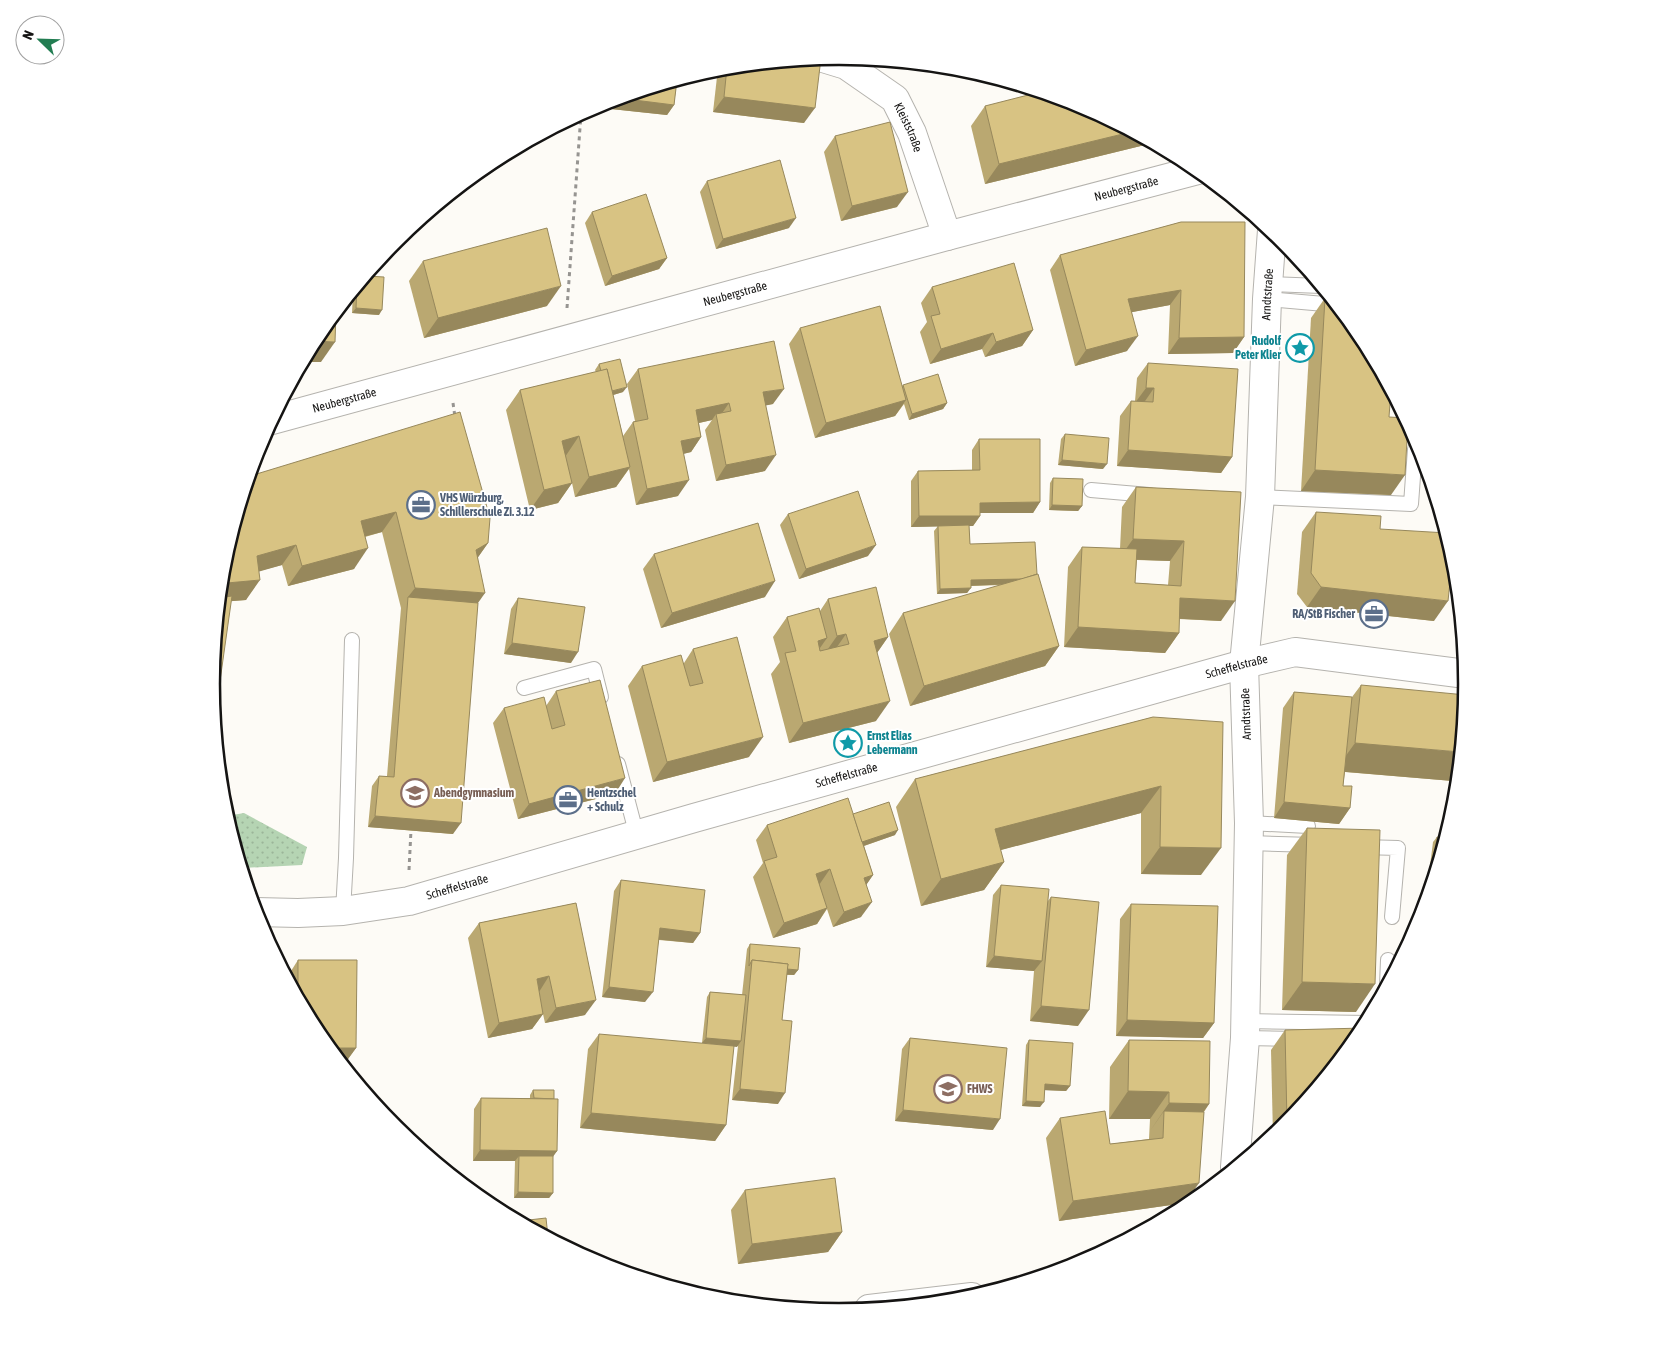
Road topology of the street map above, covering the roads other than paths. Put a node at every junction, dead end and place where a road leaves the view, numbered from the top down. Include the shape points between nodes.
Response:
1 (846, 65) edge
2 (1188, 173) edge
3 (947, 236) junction
4 (1271, 241) edge
5 (1314, 287) edge
6 (1268, 292) junction
7 (1328, 303) edge
8 (281, 418) edge
9 (1415, 456) edge
10 (1091, 490) dead end
11 (1160, 496) edge
12 (1256, 501) junction
13 (352, 640) dead end
14 (1244, 664) junction
15 (1458, 673) edge
16 (524, 688) dead end
17 (603, 706) edge
18 (616, 752) edge
19 (1308, 826) edge
20 (1249, 833) junction
21 (637, 836) junction
22 (1328, 846) edge
23 (1348, 846) edge
24 (343, 911) junction
25 (265, 912) edge
26 (1392, 917) dead end
27 (1388, 960) dead end
28 (1388, 972) edge
29 (1357, 1024) edge
30 (1245, 1030) junction
31 (1310, 1039) edge
32 (1236, 1159) edge

1 - 3 street, Kleiststraße via 895,99 912,133
2 - 3 street, Neubergstraße
3 - 8 street, Neubergstraße
4 - 6 street, Arndtstraße
5 - 6 lane
6 - 7 lane
6 - 12 street, Arndtstraße
9 - 12 lane via 1412,504
10 - 11 lane
12 - 14 street, Arndtstraße
13 - 24 lane
14 - 15 street, Scheffelstraße via 1295,652
14 - 20 street, Arndtstraße
14 - 21 street, Scheffelstraße
16 - 17 lane via 594,669
18 - 21 lane
19 - 20 lane
20 - 22 lane
20 - 30 street, Arndtstraße
21 - 24 street, Scheffelstraße via 409,901
23 - 26 lane via 1398,848
24 - 25 street, Scheffelstraße
27 - 28 lane
29 - 30 lane
30 - 31 lane
30 - 32 street, Arndtstraße

